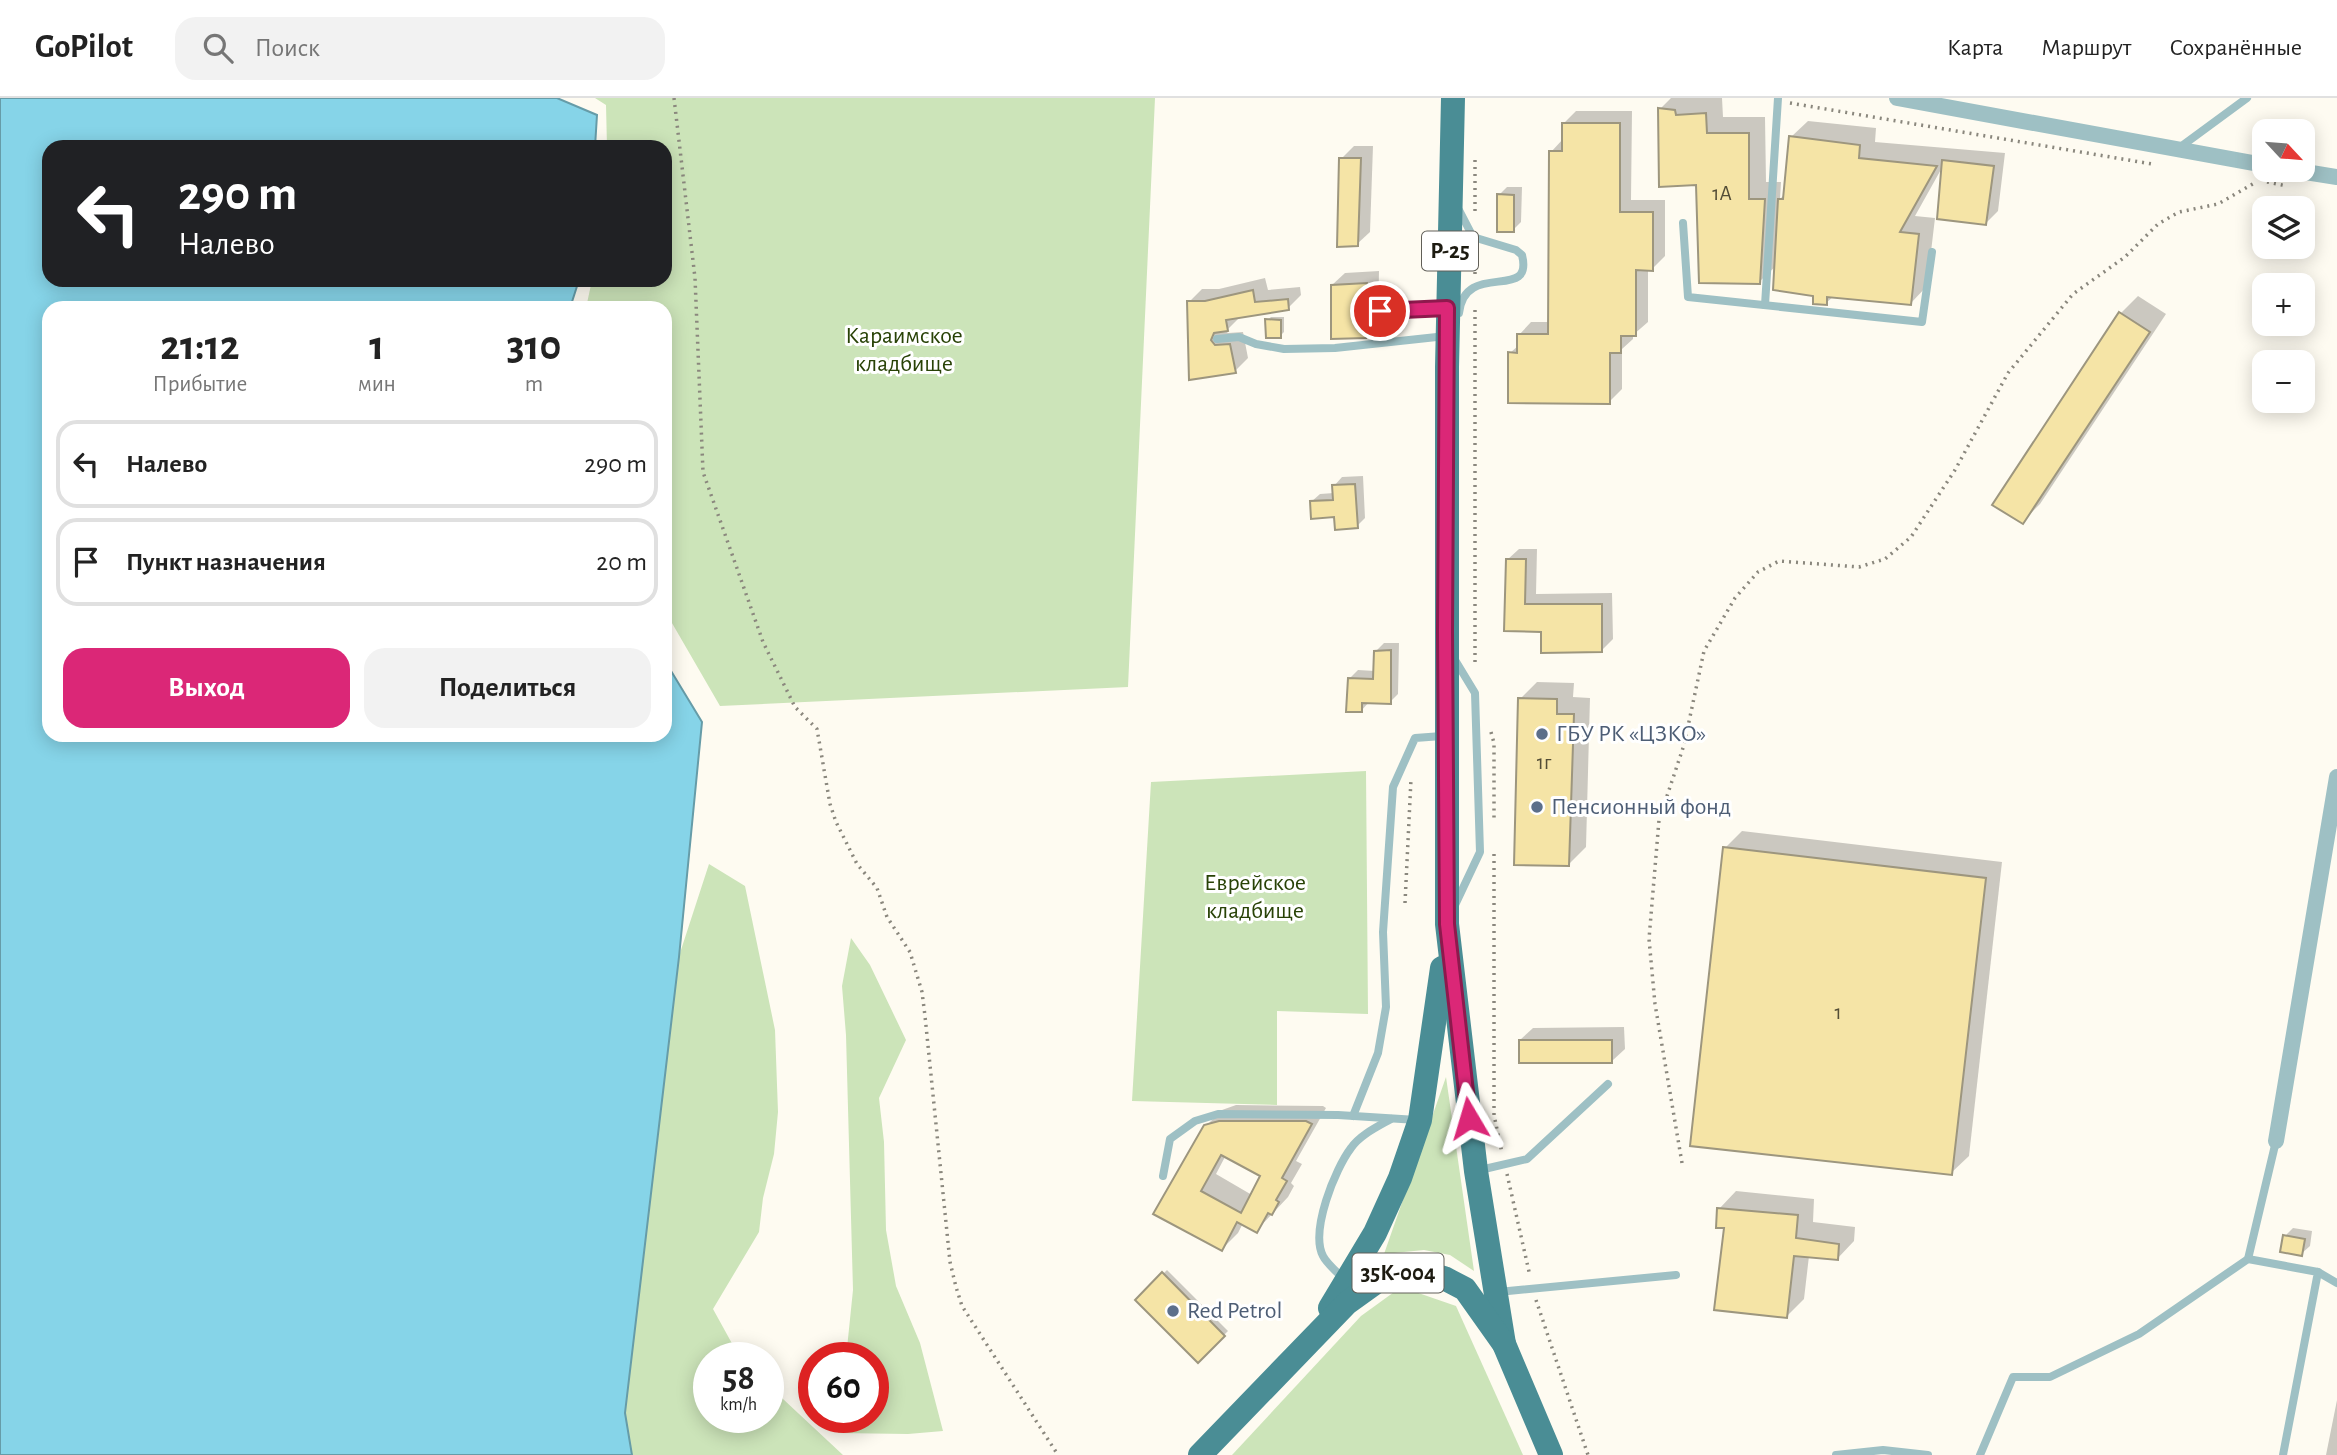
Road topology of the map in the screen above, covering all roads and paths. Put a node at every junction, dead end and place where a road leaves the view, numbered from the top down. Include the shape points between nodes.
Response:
1 (674, 98) edge
2 (1453, 98) edge
3 (1896, 98) edge
4 (2247, 98) edge
5 (1778, 99) edge
6 (1475, 149) dead end
7 (2178, 149) junction
8 (2162, 165) dead end
9 (2252, 168) edge
10 (2315, 174) edge
11 (2337, 177) edge
12 (2243, 178) dead end
13 (2252, 180) edge
14 (2297, 187) dead end
15 (1452, 193) junction
16 (1683, 223) dead end
17 (1475, 239) junction
18 (1932, 251) dead end
19 (1475, 286) junction
20 (1765, 305) junction
21 (1380, 311) dead end
22 (1453, 324) junction
23 (1217, 338) dead end
24 (1445, 644) junction
25 (1477, 677) dead end
26 (1490, 730) dead end
27 (1445, 736) junction
28 (1412, 770) dead end
29 (2337, 778) edge
30 (1494, 819) dead end
31 (1494, 846) dead end
32 (2331, 849) edge
33 (1405, 904) dead end
34 (1447, 930) junction
35 (1608, 1084) dead end
36 (1353, 1116) junction
37 (1392, 1118) junction
38 (1420, 1120) junction
39 (2276, 1142) joint
40 (1682, 1163) dead end
41 (1505, 1165) junction
42 (1476, 1171) junction
43 (1163, 1176) dead end
44 (2248, 1259) junction
45 (2318, 1272) junction
46 (1676, 1275) dead end
47 (1347, 1282) junction
48 (2337, 1283) edge
49 (1533, 1287) junction
50 (1495, 1292) junction
51 (1504, 1344) junction
52 (1292, 1359) junction
53 (1058, 1455) edge
54 (1200, 1455) edge
55 (1551, 1455) edge
56 (1588, 1455) edge
57 (1836, 1455) edge
58 (1928, 1455) edge
59 (1980, 1455) edge
60 (2283, 1455) edge

1 - 53 path via 695,278 703,472 763,642 795,707 817,729 836,822 910,952 922,992 950,1262 962,1306
2 - 15 main road, Р-25
3 - 7 street
4 - 7 lane
5 - 8 path
5 - 20 lane
6 - 17 path
7 - 9 street
10 - 11 street
12 - 14 path
13 - 40 path via 2218,204 2179,212 2158,224 2125,257 2073,294 2008,373 1955,470 1911,537 1885,559 1859,567 1779,561 1758,572 1735,598 1704,651 1684,745 1659,820 1649,939 1655,1004
15 - 17 lane
15 - 22 main road, Р-25
16 - 20 lane via 1688,297
17 - 19 path
17 - 19 lane via 1516,250 1525,265 1511,281
18 - 20 lane via 1922,322
19 - 22 lane via 1463,296
19 - 25 path
21 - 22 lane
22 - 23 lane via 1335,348 1297,349 1239,337
22 - 24 main road, Р-25 via 1447,367
24 - 27 main road, Р-25
24 - 34 lane via 1475,693 1480,852
26 - 30 path
27 - 34 main road, Р-25
27 - 36 lane via 1415,738 1393,787 1383,932 1386,1007 1378,1053
28 - 33 path
29 - 32 street
31 - 41 path via 1494,1115
32 - 39 street
34 - 38 main road, Р-25
34 - 42 main road, Р-25
35 - 41 lane via 1527,1159
36 - 37 lane
36 - 43 lane via 1207,1117 1170,1139
37 - 38 lane
37 - 47 lane via 1351,1147 1323,1208 1319,1229 1322,1255
38 - 47 main road, Р-25 via 1400,1178
39 - 44 lane
41 - 42 lane
41 - 49 path
42 - 50 main road, Р-25
44 - 45 lane
44 - 59 lane via 2139,1334 2050,1377 2013,1377
45 - 48 lane
45 - 60 lane
46 - 49 lane
47 - 52 main road, Р-25
49 - 50 lane
49 - 56 path
50 - 51 main road, Р-25
51 - 52 main road, 35К-004 via 1465,1289 1422,1272 1400,1272 1379,1280 1347,1303
51 - 55 main road, 35К-004
52 - 54 main road, 35К-004
57 - 58 lane via 1883,1450

